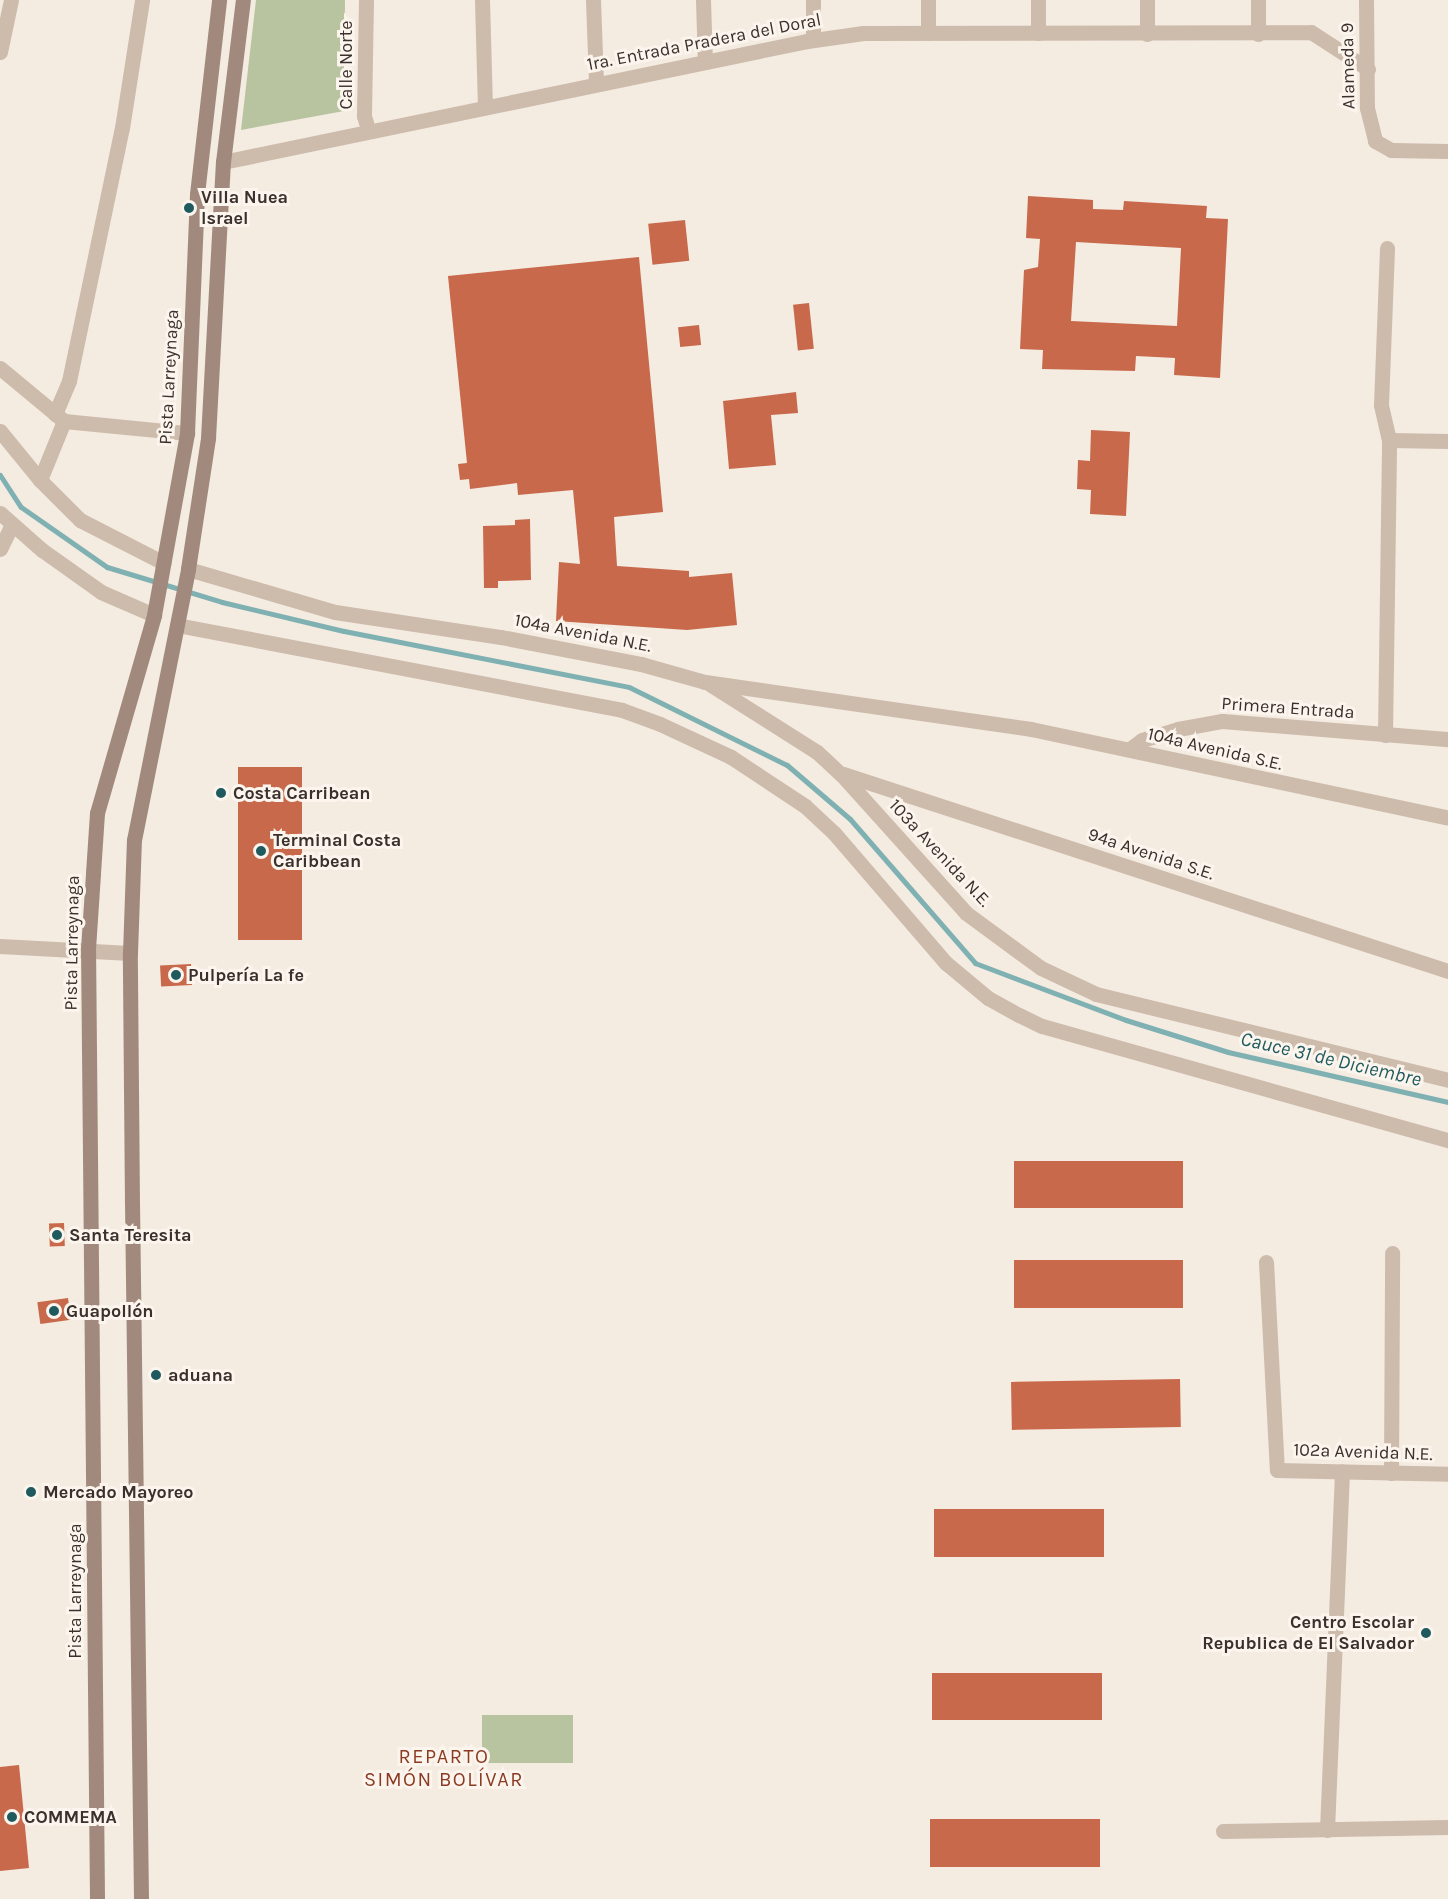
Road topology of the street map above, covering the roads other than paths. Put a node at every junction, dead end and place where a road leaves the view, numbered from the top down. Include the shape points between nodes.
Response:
1 (11, 0) edge
2 (142, 0) edge
3 (219, 0) edge
4 (243, 0) edge
5 (366, 0) edge
6 (482, 0) edge
7 (593, 0) edge
8 (703, 0) edge
9 (813, 0) edge
10 (928, 0) edge
11 (1038, 0) edge
12 (1148, 0) edge
13 (1258, 0) edge
14 (1366, 0) edge
15 (928, 33) junction
16 (1038, 33) junction
17 (1148, 34) junction
18 (1258, 34) junction
19 (813, 40) junction
20 (0, 52) edge
21 (705, 62) junction
22 (1368, 69) junction
23 (596, 83) junction
24 (485, 105) junction
25 (368, 129) junction
26 (1448, 151) edge
27 (224, 162) junction
28 (1387, 248) dead end
29 (0, 368) edge
30 (60, 418) junction
31 (0, 431) edge
32 (188, 433) junction
33 (1389, 440) junction
34 (1448, 441) edge
35 (39, 480) junction
36 (0, 513) edge
37 (11, 526) junction
38 (0, 549) edge
39 (163, 565) junction
40 (188, 572) junction
41 (154, 612) junction
42 (178, 621) junction
43 (705, 681) junction
44 (973, 722) joint
45 (1385, 735) junction
46 (1448, 739) edge
47 (1130, 749) junction
48 (841, 774) junction
49 (1448, 818) edge
50 (0, 946) edge
51 (88, 949) junction
52 (130, 953) junction
53 (1448, 971) edge
54 (1448, 1080) edge
55 (1448, 1140) edge
56 (1392, 1253) dead end
57 (1266, 1262) dead end
58 (1342, 1471) junction
59 (1391, 1473) junction
60 (1448, 1474) edge
61 (1448, 1827) edge
62 (1327, 1830) junction
63 (1223, 1831) dead end
64 (97, 1899) edge
65 (141, 1899) edge

1 - 20 street
2 - 30 street via 122,128
3 - 32 main road, Pista Larreynaga via 197,194
4 - 27 main road
5 - 25 street, Calle Norte
6 - 24 street
7 - 23 street
8 - 21 street
9 - 19 street
10 - 15 street
11 - 16 street
12 - 17 street
13 - 18 street
14 - 22 street, Alameda 9
15 - 16 street, 1ra. Entrada Pradera del Doral
15 - 19 street, 1ra. Entrada Pradera del Doral via 863,33
16 - 17 street, 1ra. Entrada Pradera del Doral
17 - 18 street, 1ra. Entrada Pradera del Doral
18 - 22 street, 1ra. Entrada Pradera del Doral via 1311,32
19 - 21 street, 1ra. Entrada Pradera del Doral
21 - 23 street, 1ra. Entrada Pradera del Doral
22 - 26 street, Alameda 9 via 1370,131 1375,141 1391,150
23 - 24 street, 1ra. Entrada Pradera del Doral
24 - 25 street, 1ra. Entrada Pradera del Doral
25 - 27 street, 1ra. Entrada Pradera del Doral
27 - 40 main road via 208,438
28 - 33 street via 1381,405
29 - 30 street
30 - 32 street
30 - 35 street
31 - 35 street
32 - 39 main road, Pista Larreynaga
33 - 34 street
33 - 45 street
35 - 39 street via 80,520
36 - 37 street
37 - 38 street
37 - 41 street via 101,592
39 - 41 main road, Pista Larreynaga
40 - 42 main road
40 - 43 street, 104a Avenida N.E. via 335,612 536,644
41 - 51 main road, Pista Larreynaga via 97,813
42 - 52 main road via 134,840
42 - 55 street via 622,710 660,724 731,757 805,806 834,833 946,963 988,998 1019,1015 1042,1026
43 - 44 street, 104a Avenida N.E.
43 - 48 street, 103a Avenida N.E. via 789,732
44 - 47 street, 104a Avenida S.E.
45 - 46 street, Primera Entrada
45 - 47 street, Primera Entrada via 1222,721 1178,729 1142,740
47 - 49 street, 104a Avenida S.E.
48 - 53 street, 94a Avenida S.E.
48 - 54 street, 103a Avenida N.E. via 966,913 1041,968 1096,994
50 - 51 street
51 - 52 street
51 - 64 main road, Pista Larreynaga
52 - 65 main road
56 - 59 street
57 - 58 street, 102a Avenida N.E. via 1277,1470
58 - 59 street, 102a Avenida N.E.
58 - 62 street
59 - 60 street, 102a Avenida N.E.
61 - 62 street
62 - 63 street

